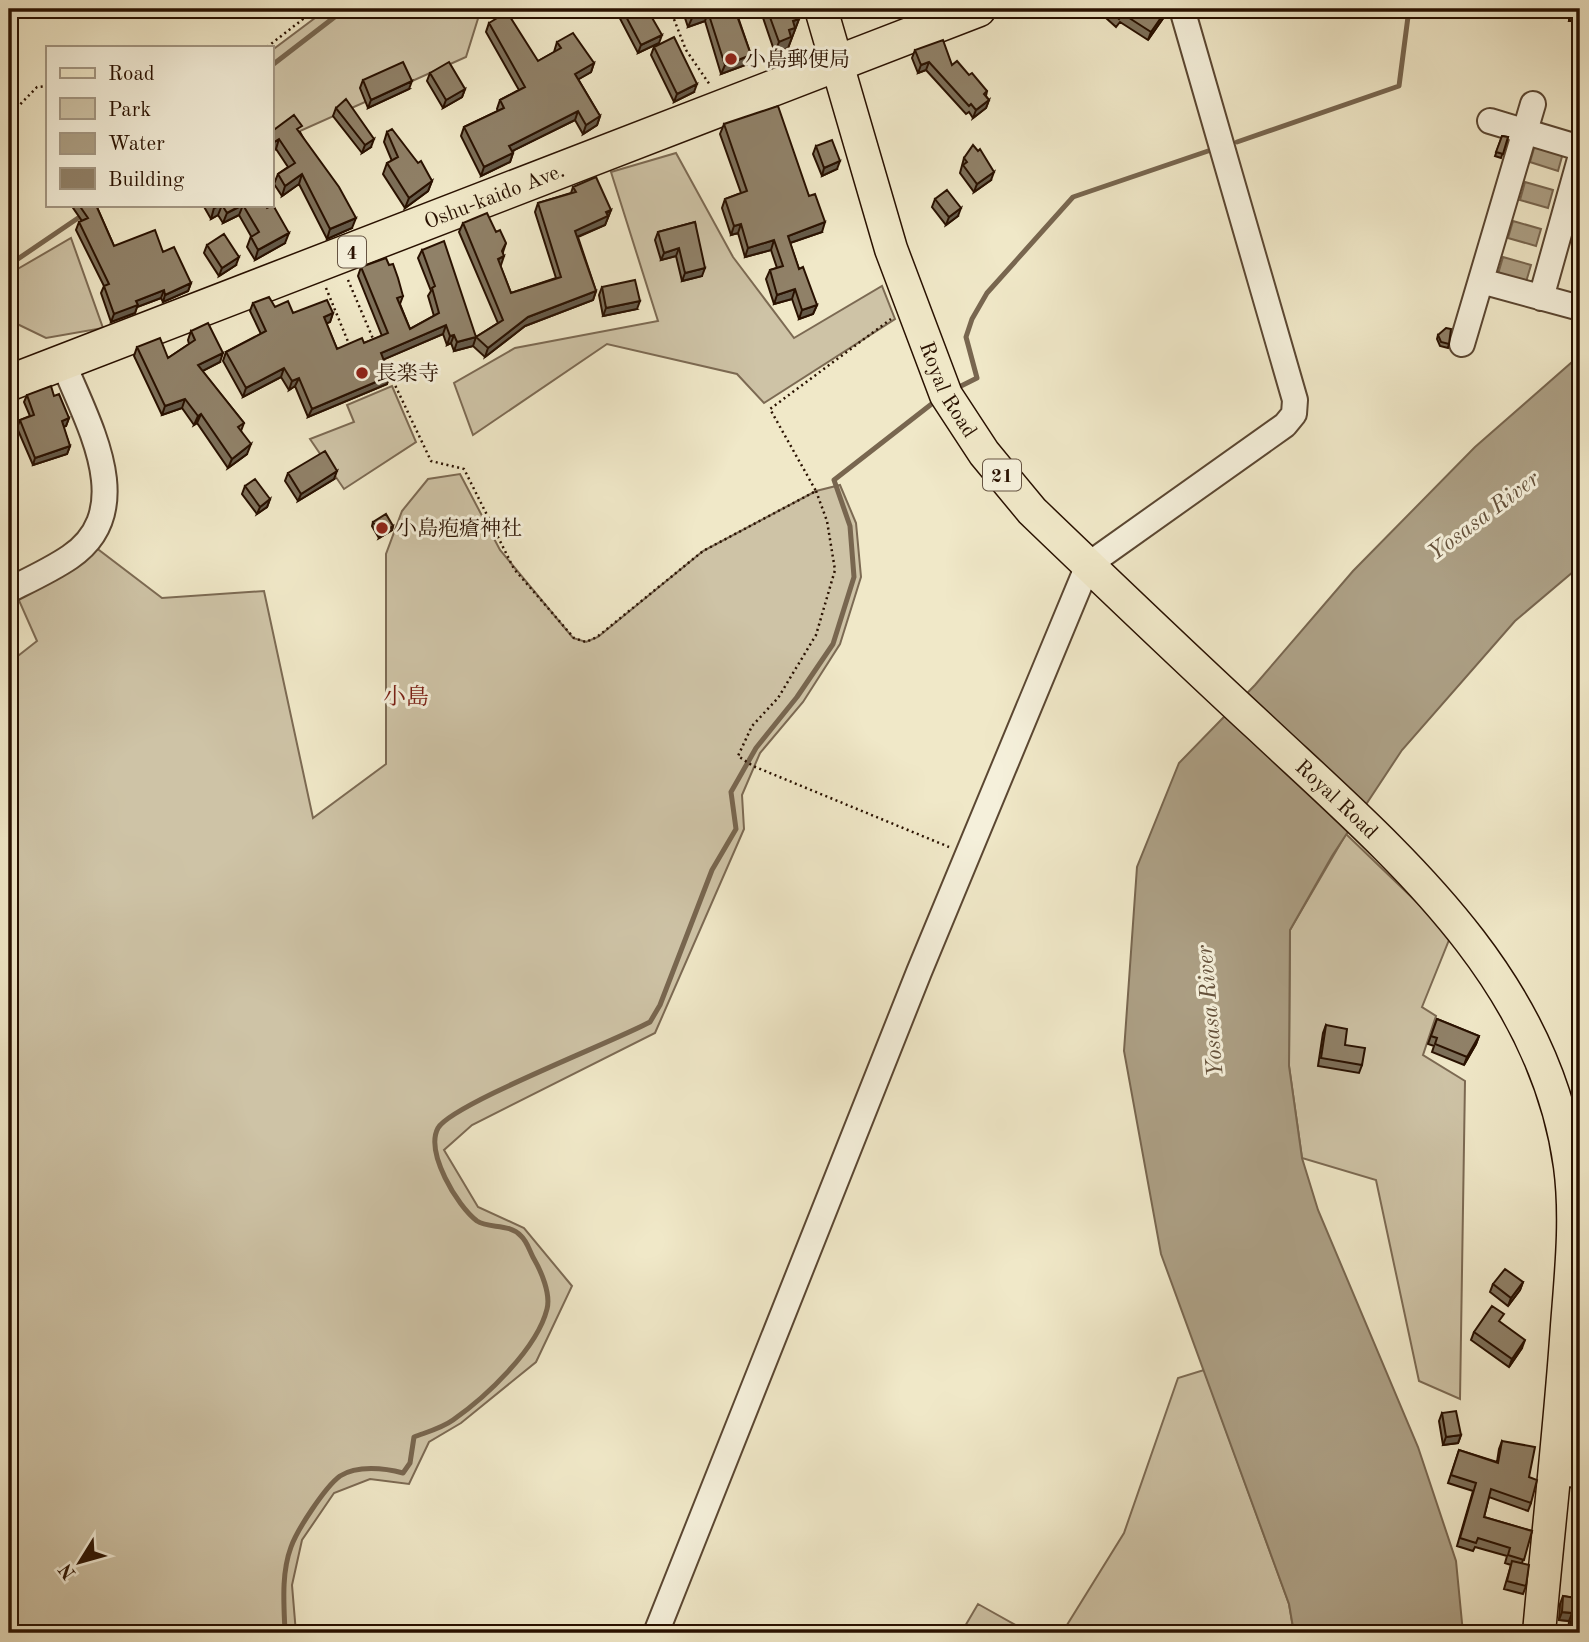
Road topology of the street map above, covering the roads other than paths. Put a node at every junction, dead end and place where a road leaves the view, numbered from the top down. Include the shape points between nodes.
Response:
1 (821, 9) edge
2 (978, 9) edge
3 (1182, 9) edge
4 (836, 61) junction
5 (1533, 104) dead end
6 (1490, 121) dead end
7 (1526, 130) junction
8 (1580, 148) edge
9 (1580, 159) edge
10 (1481, 281) junction
11 (1541, 298) junction
12 (1580, 308) edge
13 (1462, 344) dead end
14 (63, 362) junction
15 (9, 383) edge
16 (1088, 565) junction
17 (9, 590) edge
18 (1576, 1238) edge
19 (1567, 1474) edge
20 (656, 1633) edge
21 (1539, 1633) edge

1 - 4 main road, Royal Road
2 - 4 highway, Oshu-kaido Ave. / 4
3 - 16 street via 1295,400 1294,414 1285,425
4 - 14 highway, Oshu-kaido Ave. / 4
4 - 16 main road, Royal Road / 21 via 891,249 946,395 984,453 1032,511
5 - 7 street
6 - 7 street
7 - 8 street
7 - 10 street
9 - 11 street
10 - 11 street
10 - 13 street
11 - 12 street
14 - 15 highway, Oshu-kaido Ave. / 4
14 - 17 street via 101,458 107,486 102,513 90,538 72,556
16 - 18 main road, Royal Road / 21 via 1372,832 1478,948 1528,1031 1550,1083 1570,1169
16 - 20 street
18 - 19 main road, Royal Road / 21
19 - 21 main road, Royal Road / 21

